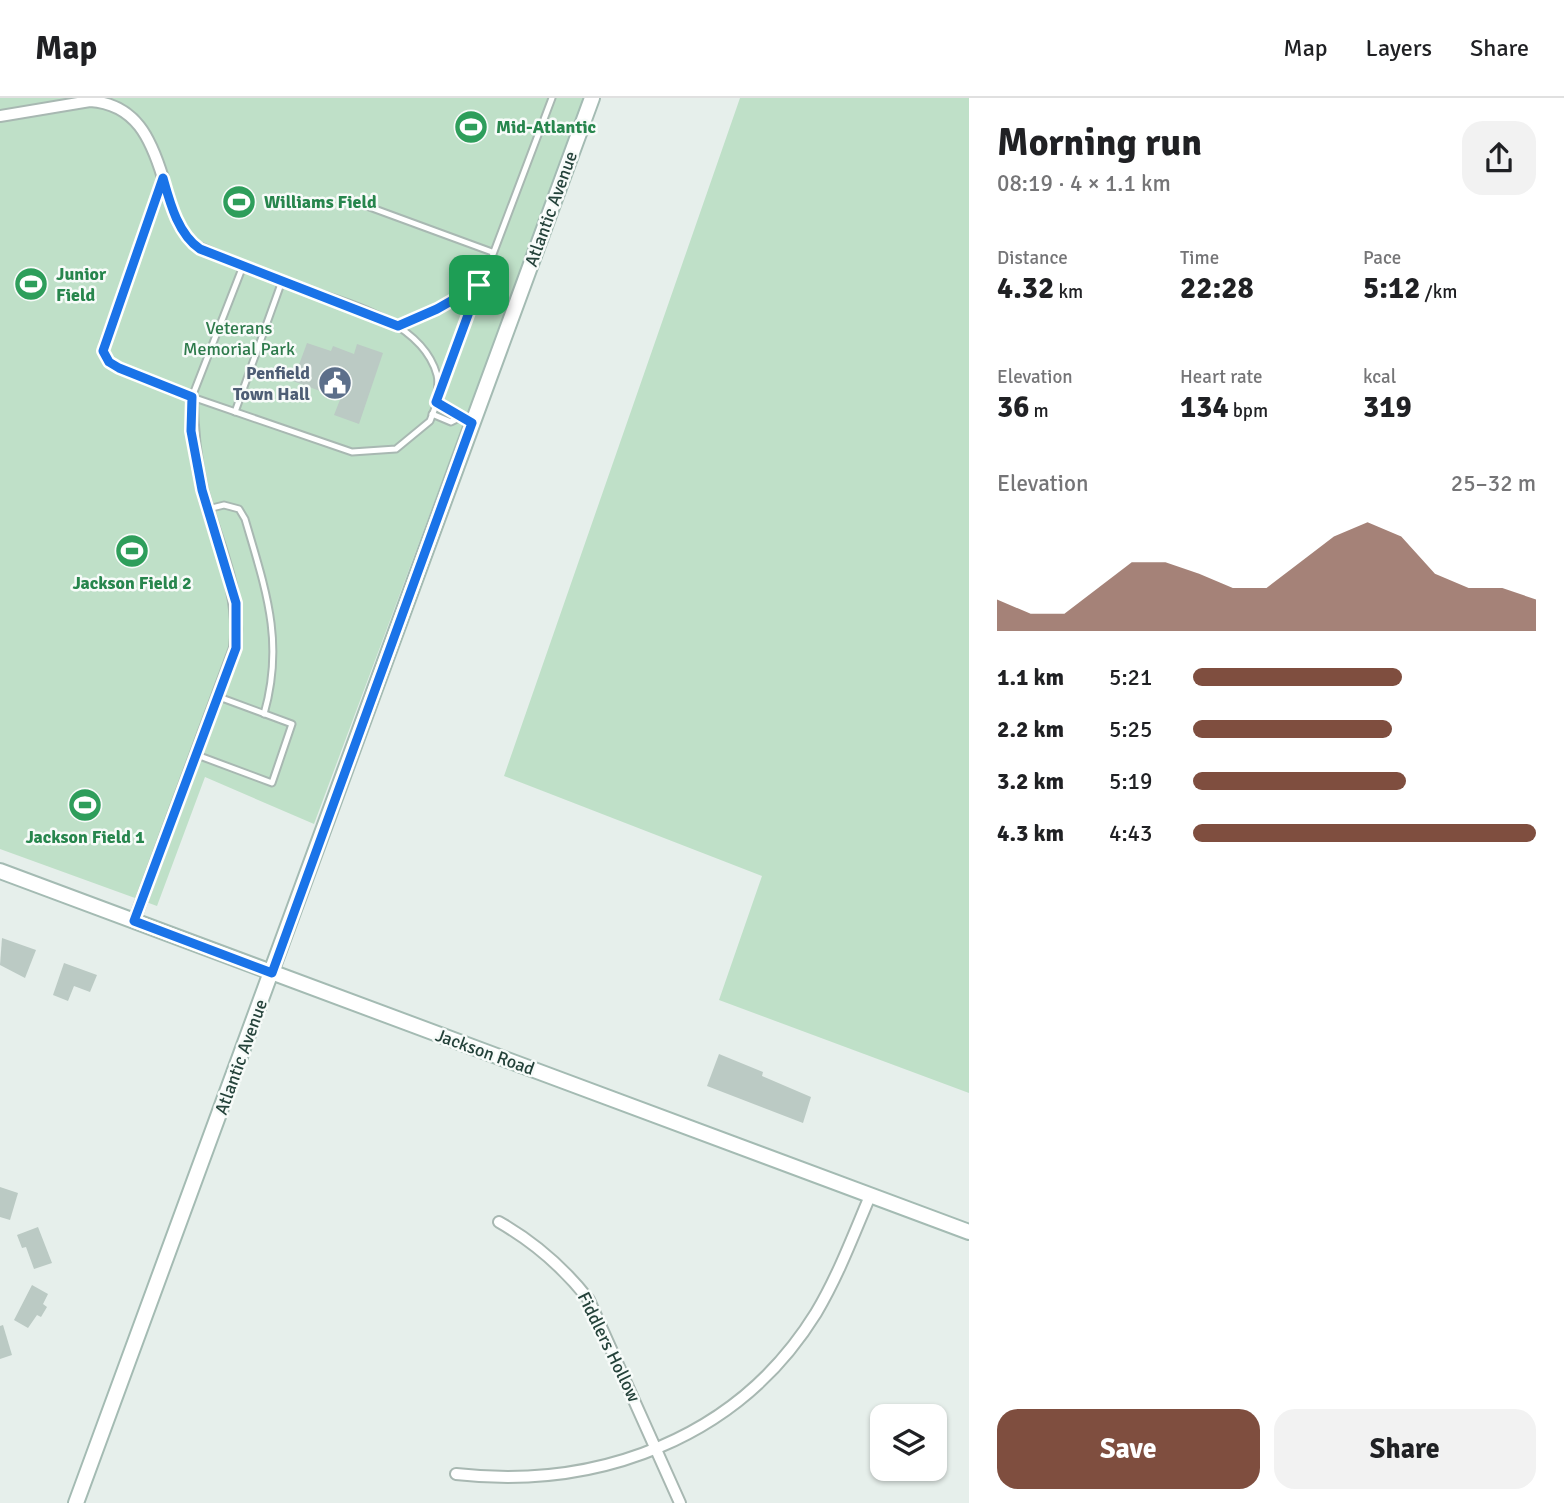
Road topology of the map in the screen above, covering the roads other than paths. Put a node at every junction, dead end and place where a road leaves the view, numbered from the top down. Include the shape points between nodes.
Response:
1 (552, 98) edge
2 (592, 98) edge
3 (0, 116) edge
4 (163, 178) junction
5 (353, 201) dead end
6 (492, 252) junction
7 (243, 266) junction
8 (282, 281) junction
9 (479, 285) junction
10 (398, 326) junction
11 (192, 397) junction
12 (436, 402) junction
13 (235, 412) junction
14 (432, 414) junction
15 (466, 420) junction
16 (208, 509) junction
17 (219, 697) junction
18 (264, 713) junction
19 (197, 755) junction
20 (0, 871) edge
21 (134, 921) junction
22 (272, 973) junction
23 (870, 1196) junction
24 (499, 1222) dead end
25 (969, 1232) edge
26 (657, 1448) junction
27 (456, 1474) dead end
28 (76, 1503) edge
29 (680, 1503) edge

1 - 6 lane
2 - 15 main road, Atlantic Avenue
3 - 4 street via 105,102 142,125
4 - 7 lane via 171,206 191,242
4 - 11 lane via 103,351 119,368
5 - 6 lane
6 - 9 lane
7 - 8 lane
7 - 11 lane
8 - 10 lane
8 - 13 lane
9 - 10 lane
9 - 12 lane
10 - 12 lane via 418,342 437,375
11 - 13 lane
11 - 16 street via 191,431
12 - 14 lane
12 - 15 lane
13 - 14 lane via 352,452 396,449 430,421
14 - 15 lane via 451,422
15 - 22 main road, Atlantic Avenue
16 - 17 street via 227,566 238,626 236,648
16 - 18 lane via 231,505 239,509 266,593 274,647 273,680
17 - 18 lane
17 - 19 street
18 - 19 lane via 292,724 272,783
19 - 21 street
20 - 21 main road, Jackson Road
21 - 22 main road, Jackson Road
22 - 23 main road, Jackson Road
22 - 28 main road, Atlantic Avenue
23 - 25 main road, Jackson Road
23 - 26 street via 836,1275 789,1348 737,1400 696,1429
24 - 26 street, Fiddlers Hollow via 570,1275 589,1300
26 - 27 street via 617,1464 568,1475
26 - 29 street, Fiddlers Hollow

